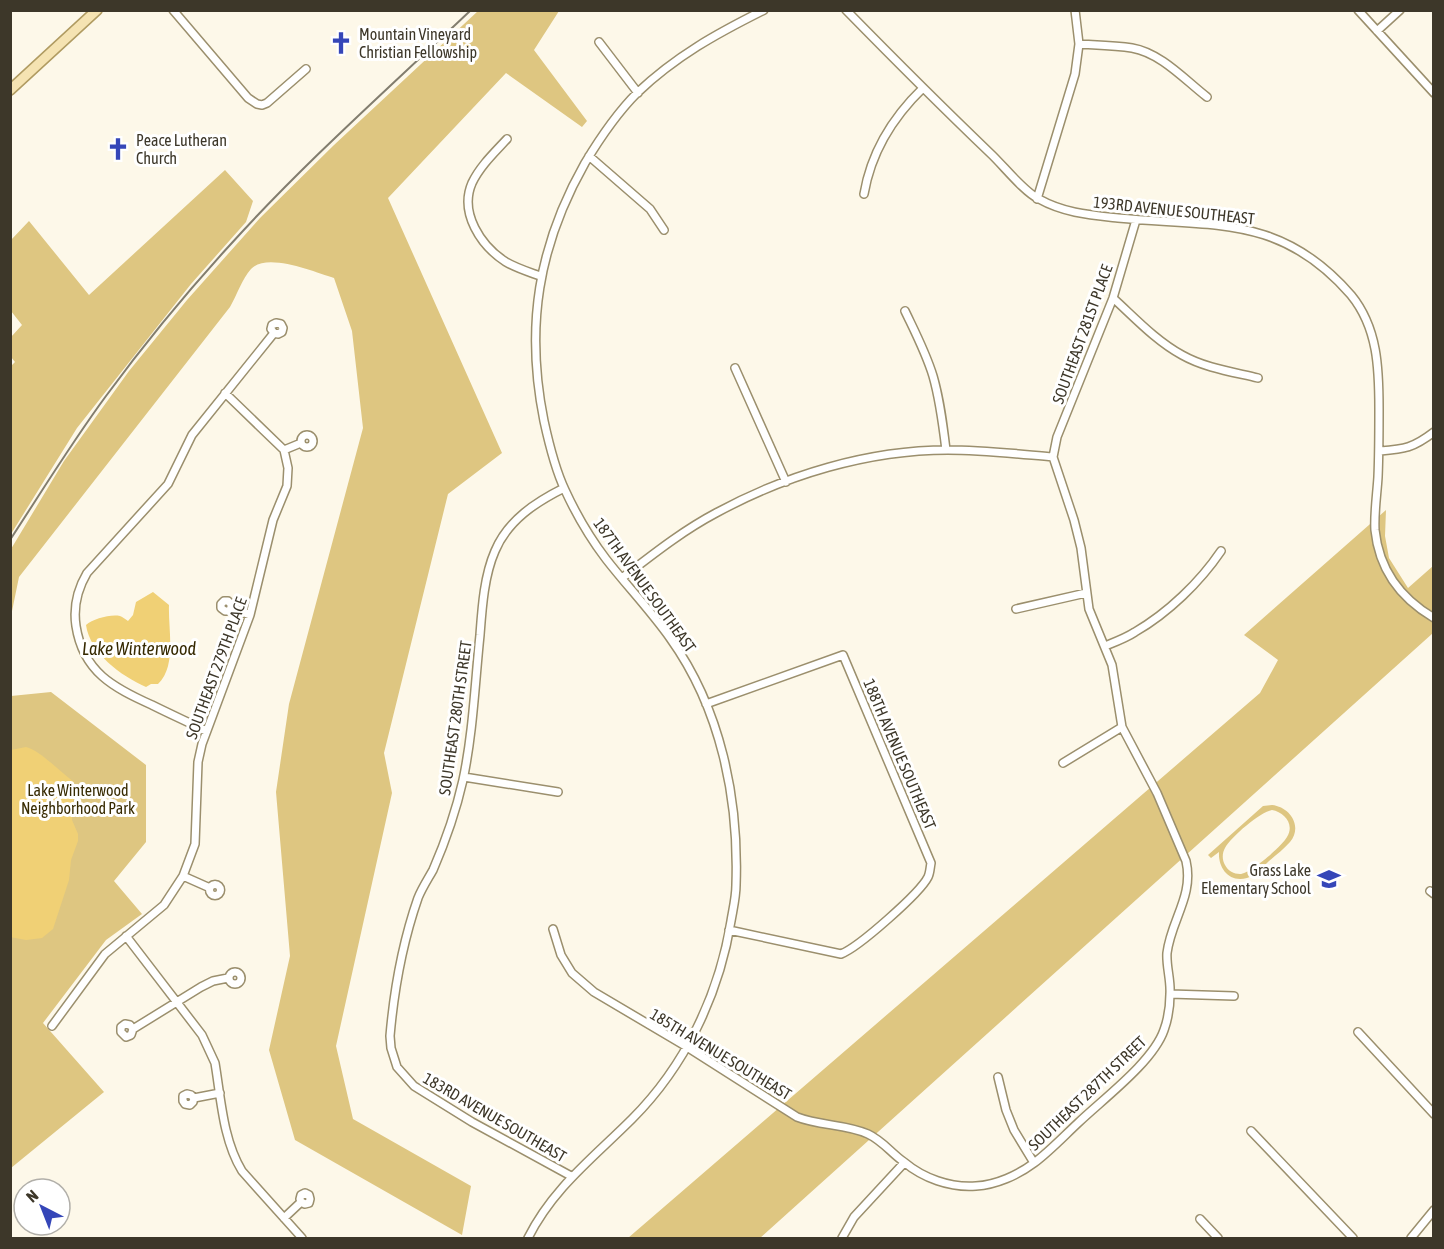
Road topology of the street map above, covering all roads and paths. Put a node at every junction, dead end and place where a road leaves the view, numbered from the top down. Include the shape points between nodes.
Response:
1 (97, 10) edge
2 (173, 10) edge
3 (764, 10) edge
4 (846, 10) edge
5 (1075, 10) edge
6 (1358, 10) edge
7 (1400, 10) edge
8 (1377, 31) junction
9 (599, 42) dead end
10 (1079, 44) junction
11 (306, 69) dead end
12 (923, 88) junction
13 (10, 90) edge
14 (638, 93) junction
15 (1434, 93) edge
16 (1207, 97) dead end
17 (507, 139) dead end
18 (589, 156) junction
19 (864, 194) dead end
20 (1037, 199) junction
21 (1136, 220) junction
22 (664, 230) dead end
23 (540, 276) junction
24 (1113, 298) junction
25 (905, 311) dead end
26 (274, 333) dead end
27 (735, 368) dead end
28 (1258, 378) dead end
29 (225, 393) junction
30 (1434, 432) edge
31 (301, 443) dead end
32 (284, 450) junction
33 (946, 450) junction
34 (1380, 451) junction
35 (1053, 457) junction
36 (786, 482) junction
37 (564, 488) junction
38 (1221, 550) dead end
39 (622, 578) junction
40 (1086, 593) junction
41 (231, 608) dead end
42 (1016, 609) dead end
43 (250, 615) junction
44 (1434, 618) edge
45 (1105, 646) junction
46 (706, 704) junction
47 (1122, 727) junction
48 (206, 731) junction
49 (1063, 763) dead end
50 (464, 777) junction
51 (558, 792) dead end
52 (183, 876) junction
53 (210, 888) dead end
54 (553, 929) dead end
55 (729, 930) junction
56 (126, 936) junction
57 (228, 978) dead end
58 (1170, 994) junction
59 (1234, 996) dead end
60 (176, 1003) junction
61 (52, 1026) dead end
62 (133, 1029) dead end
63 (1359, 1032) dead end
64 (687, 1047) junction
65 (391, 1048) joint
66 (998, 1077) dead end
67 (220, 1093) junction
68 (194, 1098) dead end
69 (1434, 1114) edge
70 (1251, 1131) dead end
71 (904, 1163) junction
72 (1034, 1163) junction
73 (571, 1176) junction
74 (301, 1202) dead end
75 (1434, 1210) edge
76 (284, 1218) junction
77 (1200, 1219) dead end
78 (302, 1239) edge
79 (528, 1239) edge
80 (842, 1239) edge
81 (1218, 1239) edge
82 (1353, 1239) edge
83 (1411, 1239) edge

1 - 13 main road
2 - 11 street via 241,90 258,104 267,103
3 - 14 street, 187TH AVENUE SOUTHEAST via 688,51
4 - 12 street, 193RD AVENUE SOUTHEAST
5 - 10 street
6 - 8 street
7 - 8 street
8 - 15 street
9 - 14 street
10 - 16 street via 1133,48 1150,54
10 - 20 street via 1065,112
12 - 19 street via 884,138
12 - 20 street, 193RD AVENUE SOUTHEAST
14 - 18 street, 187TH AVENUE SOUTHEAST via 616,116
17 - 23 street via 473,181 468,205 471,219 496,255
18 - 22 street via 650,209
18 - 23 street, 187TH AVENUE SOUTHEAST via 565,202
20 - 21 street, 193RD AVENUE SOUTHEAST via 1071,213
21 - 24 street, SOUTHEAST 281ST PLACE
21 - 34 street, 193RD AVENUE SOUTHEAST via 1222,225 1263,233 1297,249 1329,273 1359,307 1376,345
23 - 37 street, 187TH AVENUE SOUTHEAST via 535,314 538,388 549,444
24 - 28 street via 1181,354 1208,366
24 - 35 street, SOUTHEAST 281ST PLACE via 1057,437
25 - 33 street via 933,376
26 - 29 street
27 - 36 street
29 - 32 street
29 - 48 street via 192,435 168,484 87,573 75,604 80,644 101,677 123,692
30 - 34 street via 1405,449
31 - 32 street
32 - 43 street, SOUTHEAST 279TH PLACE via 286,486 273,520
33 - 35 street
33 - 36 street via 884,455
34 - 44 street, 193RD AVENUE SOUTHEAST via 1375,528 1380,557 1397,589
35 - 40 street via 1081,548
36 - 39 street via 715,513
37 - 39 street, 187TH AVENUE SOUTHEAST via 589,534
37 - 50 street, SOUTHEAST 280TH STREET via 529,509 503,535 495,550 482,605
38 - 45 street via 1200,579 1172,604 1136,632
39 - 46 street, 187TH AVENUE SOUTHEAST via 673,641
40 - 42 street
40 - 45 street
41 - 43 street
43 - 48 street, SOUTHEAST 279TH PLACE
45 - 47 street
46 - 55 street, 187TH AVENUE SOUTHEAST via 729,779 736,827 736,889
46 - 55 street, 188TH AVENUE SOUTHEAST via 843,655 931,863 929,875 918,891 858,945 841,954
47 - 49 street
47 - 58 street, SOUTHEAST 287TH STREET via 1157,793 1189,872 1186,896 1167,953
48 - 52 street, SOUTHEAST 279TH PLACE via 198,762 195,844
50 - 51 street
50 - 65 street, SOUTHEAST 280TH STREET via 454,818 419,897 405,942
52 - 53 street
52 - 56 street, SOUTHEAST 279TH PLACE via 164,904
54 - 64 street, 185TH AVENUE SOUTHEAST via 561,955 586,986
55 - 64 street, 187TH AVENUE SOUTHEAST via 721,968
56 - 60 street
56 - 61 street, SOUTHEAST 279TH PLACE via 105,954
57 - 60 street via 213,981
58 - 59 street
58 - 72 street, SOUTHEAST 287TH STREET via 1164,1030 1145,1060
60 - 62 street
60 - 67 street via 211,1053
63 - 69 street
64 - 71 street, 185TH AVENUE SOUTHEAST via 797,1117 872,1136
64 - 73 street, 187TH AVENUE SOUTHEAST via 634,1117
65 - 73 street, 183RD AVENUE SOUTHEAST via 397,1067 421,1091
66 - 72 street via 1014,1130
67 - 68 street
67 - 76 street via 236,1162
70 - 82 street
71 - 72 street, SOUTHEAST 287TH STREET via 938,1182 962,1186 1010,1177
71 - 80 street via 859,1212
73 - 79 street, 187TH AVENUE SOUTHEAST
74 - 76 street
75 - 83 street
76 - 78 street
77 - 81 street

